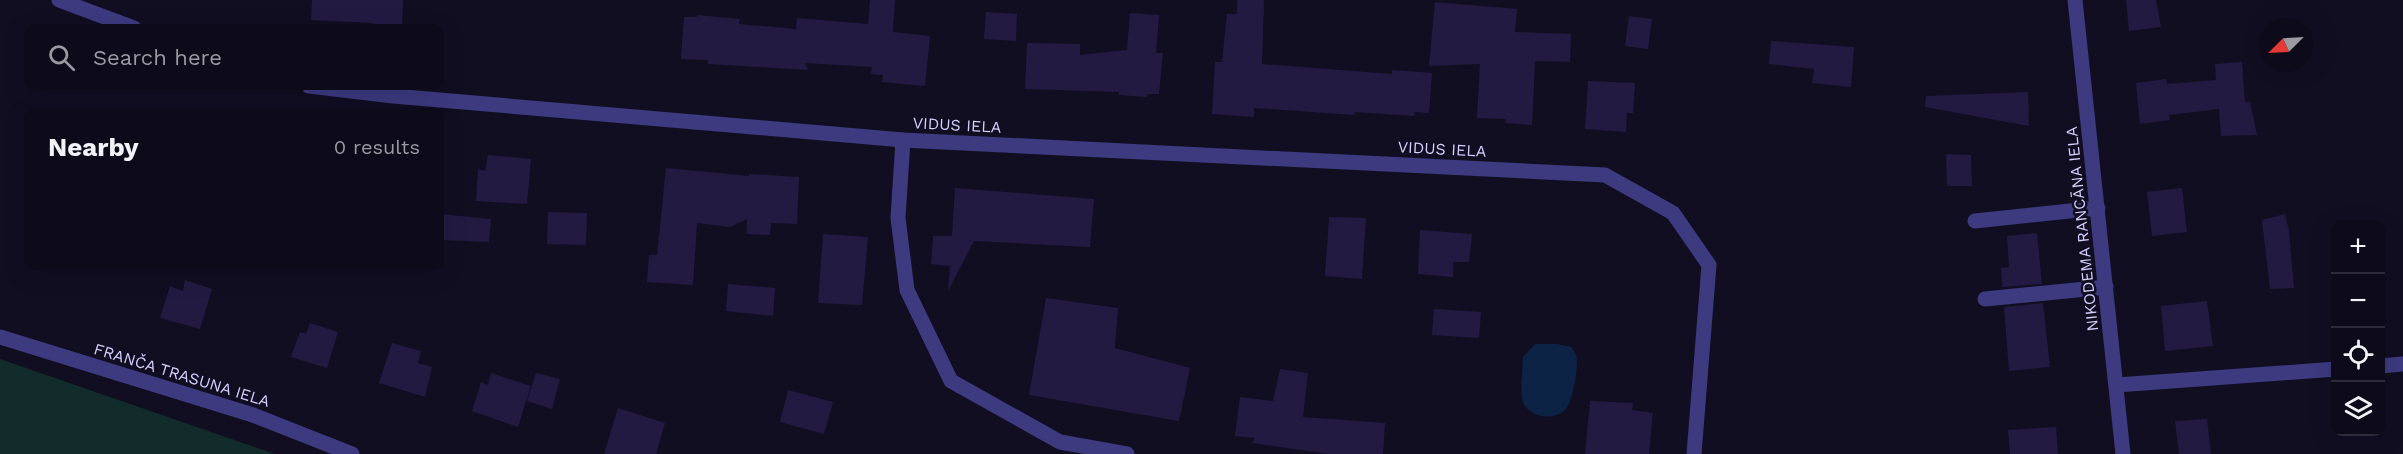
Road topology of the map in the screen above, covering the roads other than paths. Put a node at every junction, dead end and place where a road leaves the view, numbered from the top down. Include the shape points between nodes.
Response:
1 (59, 0) edge
2 (2075, 0) edge
3 (123, 24) edge
4 (343, 90) edge
5 (903, 141) junction
6 (2098, 208) junction
7 (1975, 221) dead end
8 (2106, 287) junction
9 (1985, 299) dead end
10 (0, 337) edge
11 (2403, 364) edge
12 (2385, 366) edge
13 (2331, 369) edge
14 (2117, 385) junction
15 (352, 454) edge
16 (1127, 454) edge
17 (1694, 454) edge
18 (2124, 454) edge

1 - 3 street
2 - 6 street, NIKODEMA RANCĀNA IELA
4 - 5 street, VIDUS IELA
5 - 16 street via 898,219 907,290 951,381 1060,442
5 - 17 street, VIDUS IELA via 1605,175 1673,213 1709,265
6 - 7 street
6 - 8 street, NIKODEMA RANCĀNA IELA
8 - 9 street
8 - 14 street, NIKODEMA RANCĀNA IELA
10 - 15 street, FRANČA TRASUNA IELA via 253,415
11 - 12 street
13 - 14 street
14 - 18 street, NIKODEMA RANCĀNA IELA

